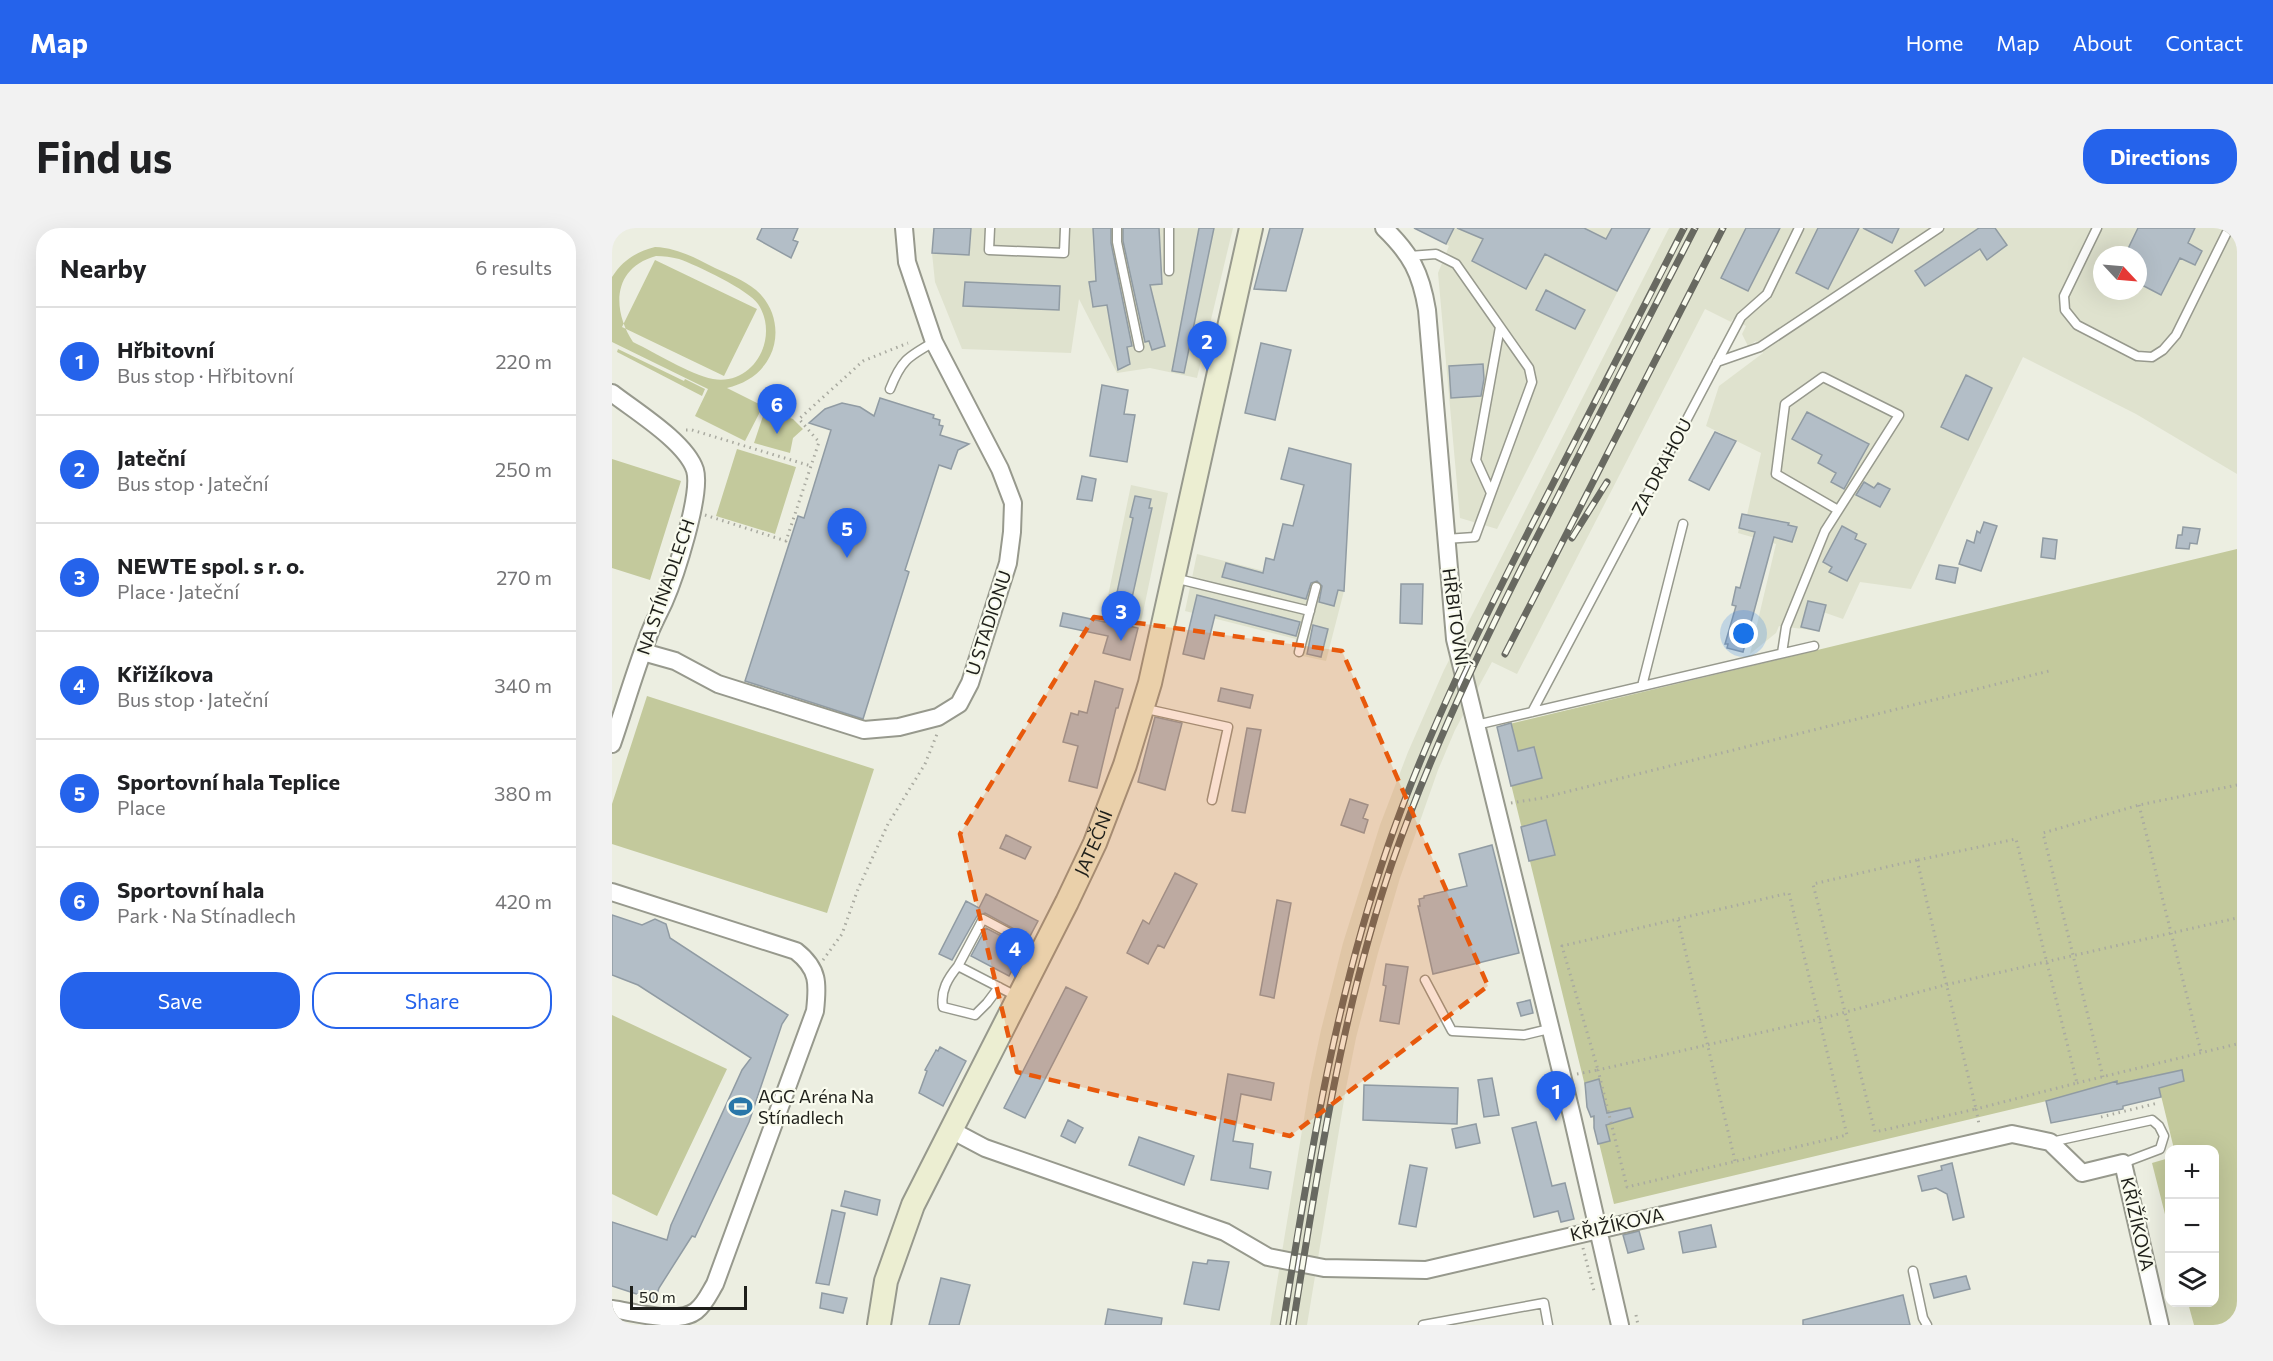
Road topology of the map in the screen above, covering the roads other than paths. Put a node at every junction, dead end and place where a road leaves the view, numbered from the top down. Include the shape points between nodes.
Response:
1 (903, 228) edge
2 (990, 228) edge
3 (1065, 228) edge
4 (1117, 228) edge
5 (1168, 228) edge
6 (1251, 228) edge
7 (1800, 228) edge
8 (1939, 228) edge
9 (2097, 228) edge
10 (2229, 228) edge
11 (1386, 229) edge
12 (1409, 256) junction
13 (1169, 271) dead end
14 (1500, 327) junction
15 (932, 338) junction
16 (1139, 347) dead end
17 (1717, 362) junction
18 (890, 389) dead end
19 (612, 393) edge
20 (1491, 493) junction
21 (1838, 510) junction
22 (1683, 524) dead end
23 (1445, 539) junction
24 (1174, 578) junction
25 (1316, 587) dead end
26 (1310, 611) junction
27 (1814, 646) dead end
28 (643, 652) junction
29 (1299, 652) dead end
30 (1782, 654) junction
31 (1642, 686) junction
32 (1142, 708) junction
33 (1532, 712) junction
34 (1475, 725) junction
35 (612, 744) edge
36 (1212, 800) dead end
37 (612, 892) edge
38 (1015, 936) dead end
39 (958, 966) junction
40 (1425, 980) dead end
41 (999, 987) junction
42 (1019, 997) junction
43 (1549, 1029) junction
44 (951, 1130) junction
45 (2050, 1142) junction
46 (2123, 1163) junction
47 (1598, 1229) junction
48 (1913, 1271) dead end
49 (612, 1309) edge
50 (879, 1325) edge
51 (1423, 1325) edge
52 (1548, 1325) edge
53 (1620, 1325) edge
54 (1927, 1325) edge
55 (2160, 1325) edge

1 - 15 street, U STADIONU via 907,262
2 - 3 lane via 989,250 1064,253
4 - 16 lane
5 - 13 lane
6 - 24 main road, JATEČNÍ
7 - 17 lane, ZA DRAHOU via 1767,294 1741,317
8 - 17 lane via 1760,346
9 - 10 lane via 2064,296 2065,310 2077,325 2138,356 2152,357 2176,335
11 - 12 street, HŘBITOVNÍ
12 - 14 lane via 1436,254 1456,264
12 - 23 street, HŘBITOVNÍ via 1420,277 1427,310
14 - 20 lane via 1476,460
14 - 20 lane via 1528,368 1532,382
15 - 18 lane via 898,369
15 - 28 street, U STADIONU via 1000,469 1012,503 1008,563 970,683 959,704 938,717 899,727 864,730 718,684 675,661
17 - 33 lane, ZA DRAHOU
19 - 28 street, NA STÍNADLECH via 676,442 695,470 694,506
20 - 23 lane via 1475,537
21 - 21 lane via 1899,415 1823,377 1785,404 1776,474
21 - 30 lane via 1786,627
22 - 31 lane
23 - 34 street, HŘBITOVNÍ via 1453,627
24 - 26 lane
24 - 32 main road, JATEČNÍ
25 - 26 lane
26 - 29 lane
27 - 30 lane
28 - 35 street, NA STÍNADLECH
30 - 31 lane
31 - 33 lane
32 - 36 lane via 1228,727
32 - 42 main road, JATEČNÍ via 1095,843
33 - 34 lane
34 - 43 street, HŘBITOVNÍ
37 - 49 street via 796,951 813,970 818,986 815,1011 705,1303 683,1317
38 - 39 lane via 983,919
39 - 41 lane
39 - 41 lane via 946,984 943,1006 975,1015
40 - 43 lane via 1452,1031 1524,1035
41 - 42 lane
42 - 44 main road, JATEČNÍ
43 - 47 street, HŘBITOVNÍ
44 - 47 street, KŘIŽÍKOVA via 985,1148 1225,1232 1268,1257 1324,1268 1426,1270
44 - 50 main road, JATEČNÍ via 900,1239 886,1281
45 - 46 street, KŘIŽÍKOVA via 2082,1173
45 - 46 lane via 2152,1120 2164,1136 2160,1149
45 - 47 street, KŘIŽÍKOVA via 2012,1134
46 - 55 street, KŘIŽÍKOVA
47 - 53 street, HŘBITOVNÍ
48 - 54 lane
51 - 52 lane via 1544,1303

